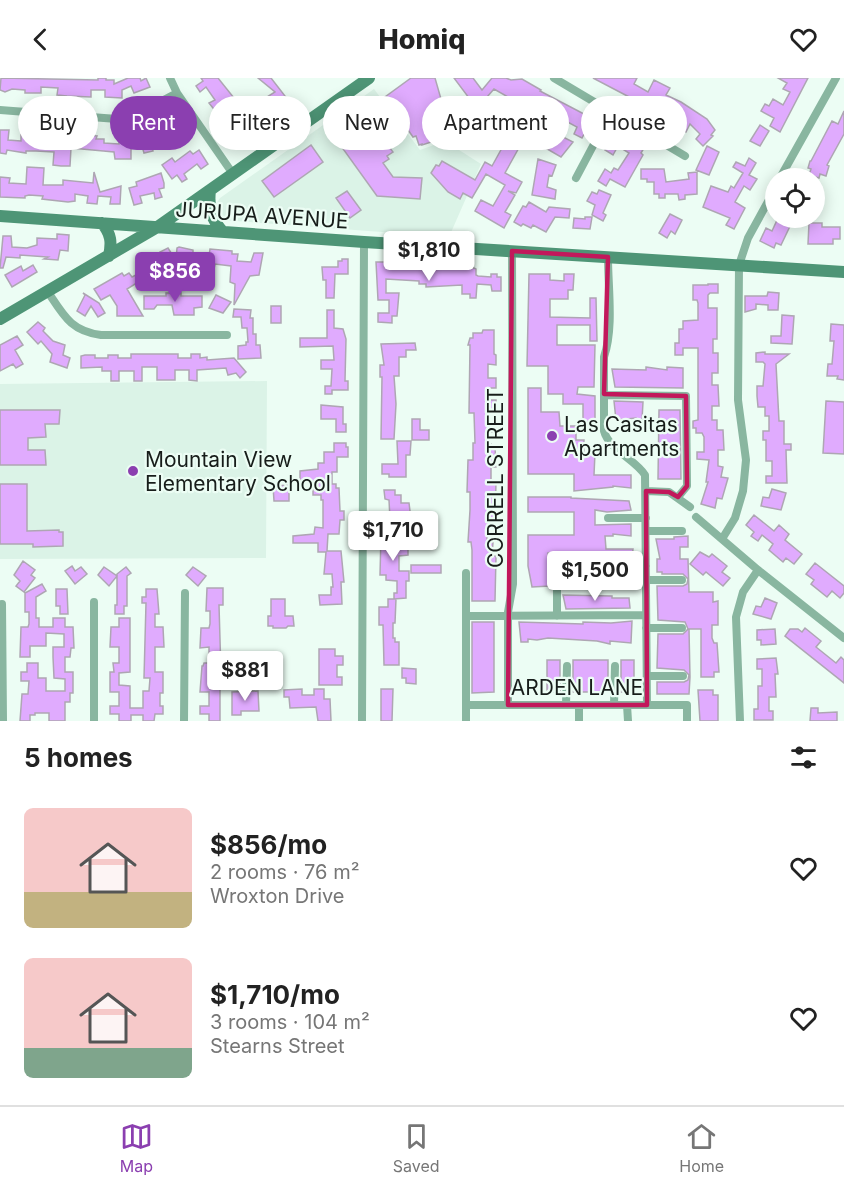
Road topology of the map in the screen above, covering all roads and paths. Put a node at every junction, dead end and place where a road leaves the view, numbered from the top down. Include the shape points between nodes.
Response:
1 (170, 78) edge
2 (369, 78) edge
3 (554, 78) edge
4 (836, 78) edge
5 (177, 93) junction
6 (584, 96) edge
7 (0, 110) edge
8 (591, 150) edge
9 (675, 150) edge
10 (685, 156) dead end
11 (786, 168) edge
12 (233, 174) junction
13 (576, 178) dead end
14 (210, 190) junction
15 (765, 207) edge
16 (0, 216) edge
17 (102, 224) junction
18 (159, 226) junction
19 (223, 232) junction
20 (364, 242) junction
21 (512, 251) junction
22 (109, 256) junction
23 (608, 258) junction
24 (739, 265) junction
25 (844, 272) edge
26 (48, 292) junction
27 (1, 317) edge
28 (227, 335) dead end
29 (604, 394) junction
30 (646, 491) junction
31 (678, 498) junction
32 (690, 507) dead end
33 (696, 517) dead end
34 (608, 518) dead end
35 (646, 518) junction
36 (646, 531) junction
37 (682, 531) dead end
38 (722, 539) junction
39 (646, 566) junction
40 (758, 570) junction
41 (466, 573) dead end
42 (646, 580) junction
43 (682, 580) dead end
44 (185, 592) dead end
45 (94, 602) dead end
46 (2, 604) dead end
47 (646, 615) junction
48 (467, 616) junction
49 (508, 616) junction
50 (557, 616) junction
51 (646, 628) junction
52 (682, 628) dead end
53 (844, 638) edge
54 (1, 665) edge
55 (567, 666) dead end
56 (615, 666) dead end
57 (646, 676) junction
58 (683, 676) dead end
59 (466, 705) junction
60 (508, 705) junction
61 (566, 705) junction
62 (579, 705) junction
63 (614, 705) junction
64 (627, 705) junction
65 (647, 705) junction
66 (3, 721) edge
67 (94, 721) edge
68 (184, 721) edge
69 (362, 721) edge
70 (466, 721) edge
71 (579, 721) edge
72 (627, 721) edge
73 (687, 721) edge
74 (740, 721) edge

1 - 5 street
2 - 12 main road
3 - 6 street
4 - 11 street
5 - 7 street via 141,112 117,119
5 - 12 street
8 - 13 street
9 - 10 street
12 - 14 main road
14 - 18 main road
14 - 19 main road via 208,202 213,222
15 - 24 street
16 - 17 main road, JURUPA AVENUE
17 - 18 main road, JURUPA AVENUE
17 - 22 main road via 111,238
18 - 19 main road, JURUPA AVENUE
18 - 22 main road
19 - 20 main road, JURUPA AVENUE
20 - 21 main road, JURUPA AVENUE
20 - 69 street
21 - 23 main road, JURUPA AVENUE
21 - 49 street, CORRELL STREET via 513,584
22 - 26 main road
23 - 24 main road, JURUPA AVENUE
23 - 29 street
24 - 25 main road, JURUPA AVENUE
24 - 38 street via 738,400 746,460 735,519
26 - 27 main road
26 - 28 street via 63,315 88,333
29 - 30 street via 606,439 641,469
29 - 31 street via 686,396 687,486
30 - 31 street via 669,492
30 - 35 street
31 - 32 street
33 - 38 street
34 - 35 street
35 - 36 street
36 - 37 street
36 - 39 street
38 - 40 street
39 - 42 street
39 - 50 street via 557,567
40 - 53 street
40 - 74 street via 743,592 736,616
41 - 48 street
42 - 43 street
42 - 47 street
44 - 68 street
45 - 67 street
46 - 54 street
47 - 50 street
47 - 51 street
48 - 49 street
48 - 59 street
49 - 50 street
49 - 60 street, CORRELL STREET
51 - 52 street
51 - 57 street
54 - 66 street
55 - 61 street
56 - 63 street
57 - 58 street
57 - 65 street
59 - 60 street, ARDEN LANE
59 - 70 street
60 - 61 street, ARDEN LANE
61 - 62 street, ARDEN LANE
62 - 63 street, ARDEN LANE
62 - 71 street
63 - 64 street, ARDEN LANE
64 - 65 street, ARDEN LANE
64 - 72 street
65 - 73 street, ARDEN LANE via 687,705

